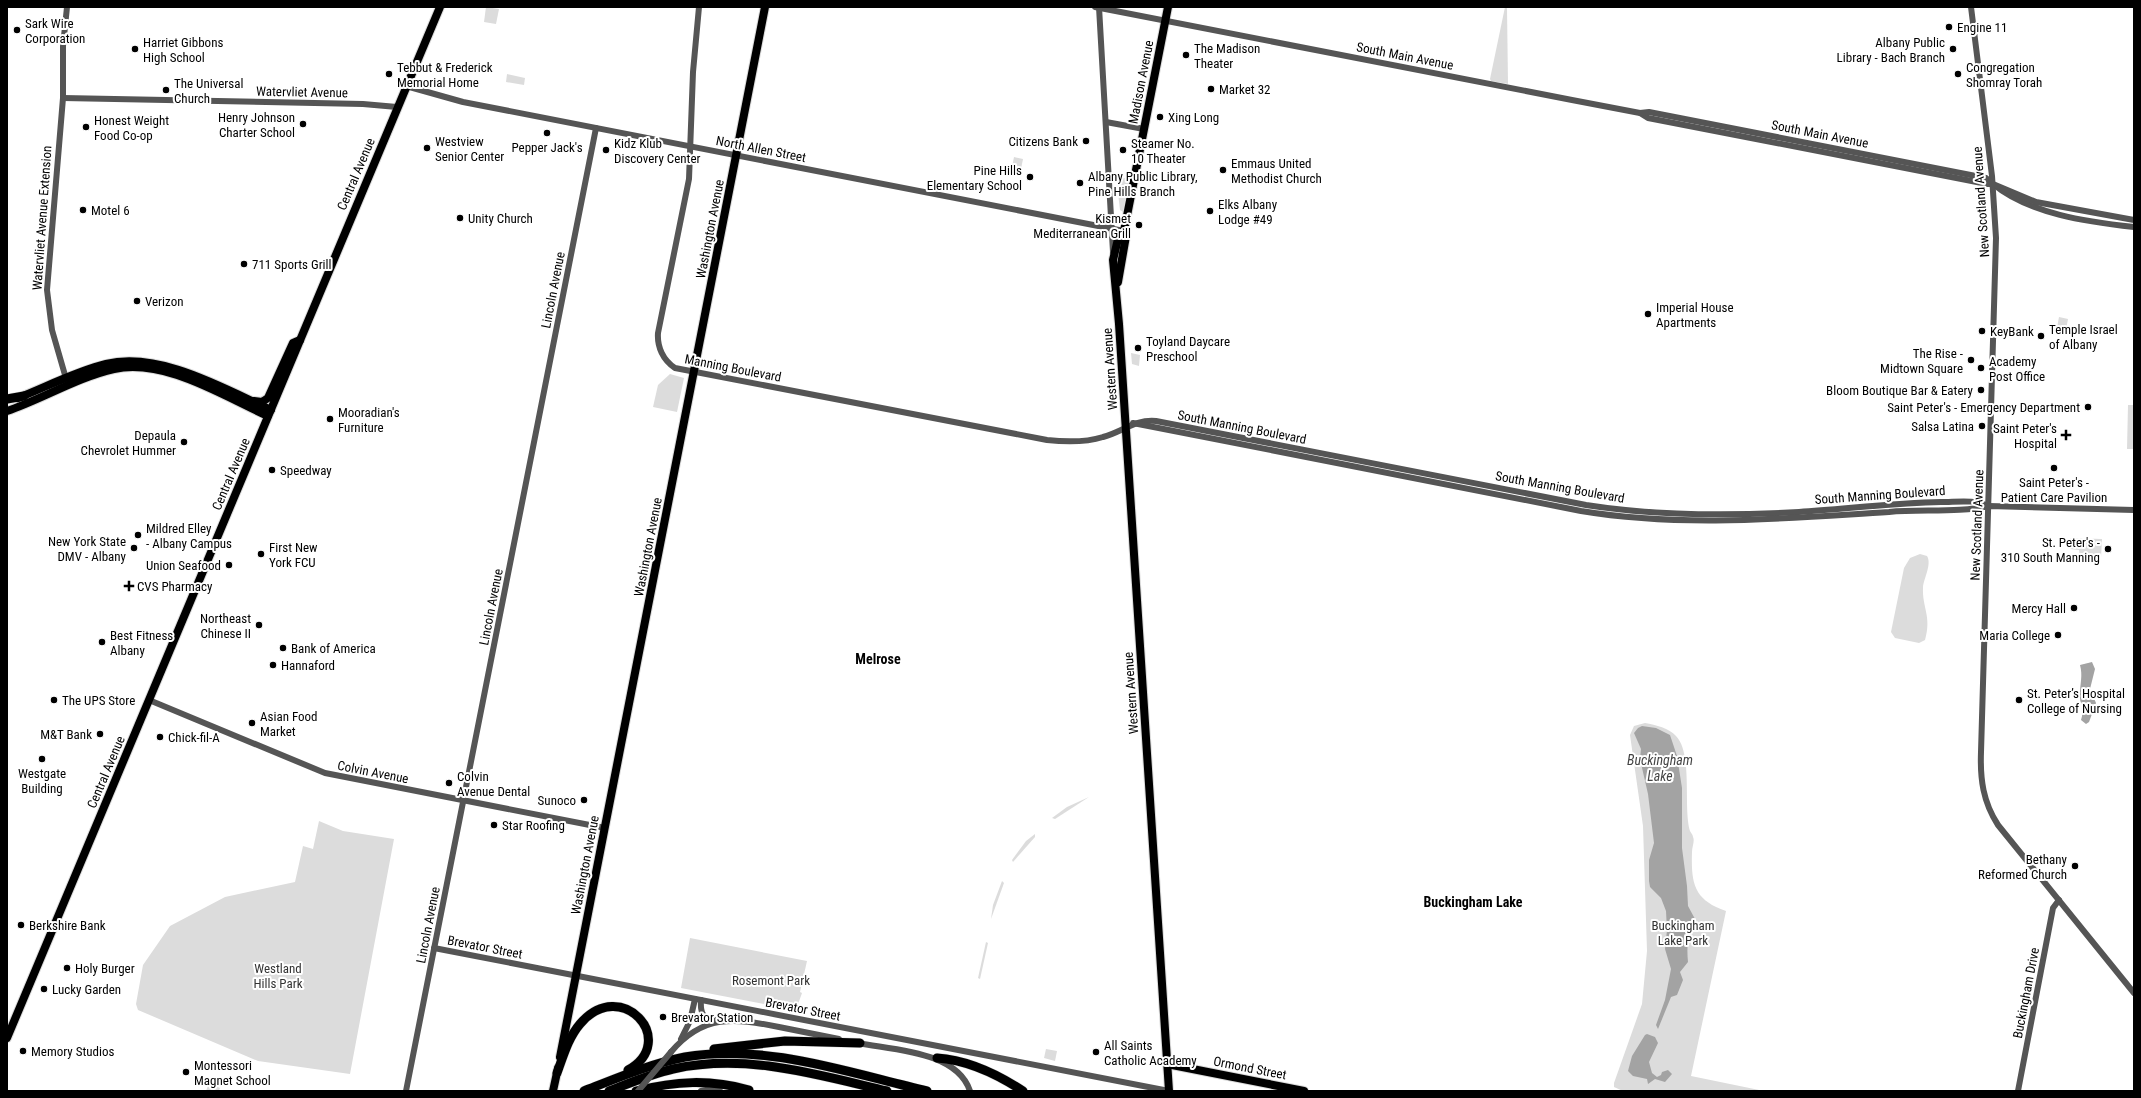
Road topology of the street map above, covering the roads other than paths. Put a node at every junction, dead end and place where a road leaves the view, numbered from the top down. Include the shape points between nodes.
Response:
1 (67, 7) edge
2 (440, 7) edge
3 (699, 7) edge
4 (765, 7) edge
5 (1097, 7) edge
6 (1168, 7) edge
7 (1971, 7) edge
8 (1165, 21) junction
9 (406, 86) junction
10 (63, 98) junction
11 (397, 107) junction
12 (1106, 122) junction
13 (596, 128) junction
14 (1144, 129) junction
15 (691, 146) junction
16 (737, 155) junction
17 (1993, 184) junction
18 (2134, 220) edge
19 (2134, 226) edge
20 (1112, 230) junction
21 (1124, 231) junction
22 (1117, 242) junction
23 (1113, 260) junction
24 (1120, 267) junction
25 (1117, 293) junction
26 (300, 340) junction
27 (694, 372) junction
28 (68, 383) junction
29 (209, 389) junction
30 (24, 396) joint
31 (248, 399) junction
32 (7, 401) edge
33 (7, 411) edge
34 (269, 413) junction
35 (1129, 426) junction
36 (256, 445) junction
37 (1989, 506) junction
38 (2134, 510) edge
39 (149, 700) junction
40 (464, 801) junction
41 (605, 828) junction
42 (2059, 900) junction
43 (434, 948) junction
44 (576, 975) junction
45 (2134, 993) edge
46 (698, 1000) junction
47 (724, 1021) junction
48 (568, 1036) junction
49 (7, 1038) edge
50 (860, 1043) junction
51 (671, 1052) junction
52 (937, 1058) junction
53 (654, 1064) junction
54 (1167, 1064) junction
55 (557, 1073) joint
56 (599, 1085) junction
57 (752, 1090) edge
58 (406, 1091) edge
59 (553, 1091) edge
60 (584, 1091) edge
61 (609, 1091) edge
62 (637, 1091) edge
63 (701, 1091) edge
64 (887, 1091) edge
65 (927, 1091) edge
66 (970, 1091) edge
67 (1023, 1091) edge
68 (1169, 1091) edge
69 (1304, 1091) edge
70 (2018, 1091) edge

1 - 10 street, Watervliet Avenue Extension via 63,46
2 - 9 main road, Central Avenue
3 - 15 street, Manning Boulevard via 693,72
4 - 16 main road, Washington Avenue
5 - 8 street, South Main Avenue
5 - 12 street, Western Avenue
6 - 8 main road, Madison Avenue
7 - 17 street, New Scotland Avenue
8 - 14 main road, Madison Avenue
8 - 17 street, South Main Avenue via 1640,114 1649,112 1957,172 1986,178
9 - 11 main road, Central Avenue
9 - 13 street, North Allen Street via 460,101
10 - 11 street, Watervliet Avenue via 364,104
10 - 28 street, Watervliet Avenue Extension via 47,290 52,330
11 - 26 main road, Central Avenue
12 - 14 street
12 - 20 street, Western Avenue
13 - 15 street, North Allen Street
13 - 40 street, Lincoln Avenue
14 - 21 main road, Madison Avenue
15 - 16 street, North Allen Street
15 - 27 street, Manning Boulevard via 687,188 658,340 663,356 671,366
16 - 20 street, North Allen Street
16 - 27 main road, Washington Avenue
17 - 18 street, South Main Avenue via 2041,203
17 - 19 street, South Main Avenue via 2004,193 2036,209
17 - 37 street, New Scotland Avenue via 1996,269
20 - 21 street, North Allen Street
20 - 22 street, Western Avenue
20 - 23 street, Western Avenue
21 - 22 main road, Madison Avenue
21 - 24 main road, Madison Avenue via 1126,236
22 - 23 main road, Madison Avenue
22 - 24 street, Western Avenue
23 - 25 main road, Western Avenue
24 - 25 main road, Western Avenue
25 - 35 main road, Western Avenue
26 - 31 main road via 293,343 268,398 262,402
26 - 34 main road, Central Avenue
27 - 35 street, Manning Boulevard via 1046,440 1092,440
27 - 41 main road, Washington Avenue
28 - 29 main road via 108,371 139,367 162,370
28 - 30 main road
28 - 31 main road via 107,364 140,361 170,367
28 - 33 main road
29 - 34 main road
29 - 36 main road via 214,394 258,414 262,424
30 - 32 highway
31 - 34 main road
34 - 36 main road, Central Avenue
35 - 37 street, South Manning Boulevard via 1143,421 1156,421 1586,505 1635,511 1724,514 1799,512 1932,502 1979,502
35 - 54 main road, Western Avenue
36 - 39 main road, Central Avenue
37 - 38 street, South Manning Boulevard
37 - 42 street, New Scotland Avenue via 1980,760 1982,788 1988,807 1998,825
39 - 40 street, Colvin Avenue via 325,773
39 - 49 main road, Central Avenue
40 - 41 street, Colvin Avenue
40 - 43 street, Lincoln Avenue
41 - 44 main road, Washington Avenue
42 - 45 street, New Scotland Avenue
42 - 70 street, Buckingham Drive via 2053,908
43 - 44 street, Brevator Street
43 - 58 street, Lincoln Avenue
44 - 46 street, Brevator Street
44 - 48 main road, Washington Avenue
46 - 47 street via 703,1017 708,1020
46 - 51 street via 687,1028
46 - 68 street, Brevator Street
47 - 50 street via 753,1022
47 - 51 street via 708,1024 695,1031 680,1041
48 - 55 highway
48 - 56 highway via 587,1017 610,1006 628,1008 644,1022 648,1042 642,1058 634,1067
50 - 52 street
50 - 53 highway via 754,1043 685,1054
51 - 62 street, bridge
52 - 66 street via 960,1073
52 - 67 highway via 973,1065 1000,1076
53 - 56 highway
53 - 65 highway via 685,1057 718,1054 768,1055
54 - 68 main road, Western Avenue
54 - 69 main road, Ormond Street
55 - 59 main road
56 - 60 highway
57 - 62 highway via 700,1082 667,1084
57 - 63 street via 729,1087
61 - 64 highway via 672,1070 734,1062 782,1067

